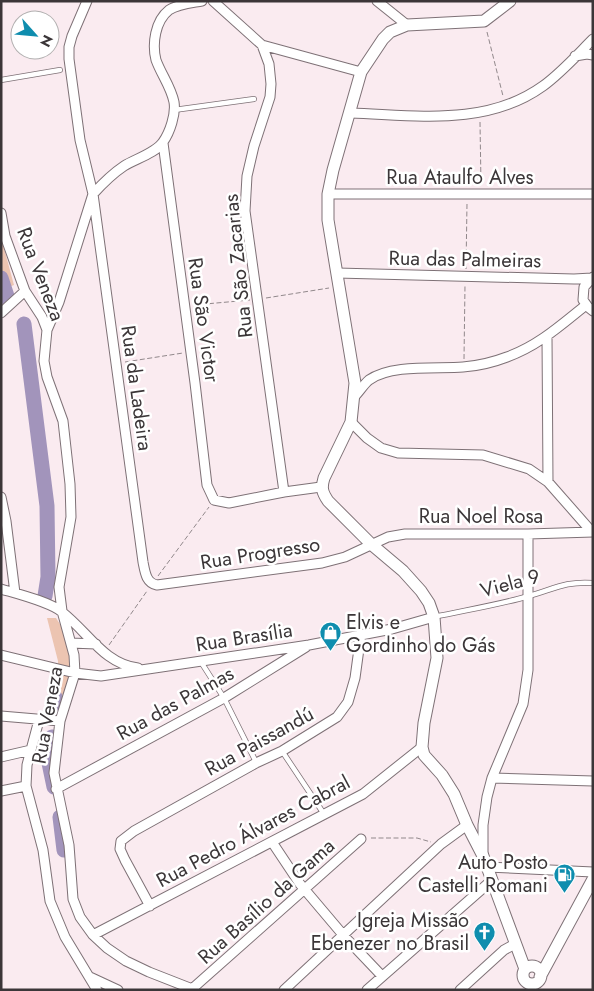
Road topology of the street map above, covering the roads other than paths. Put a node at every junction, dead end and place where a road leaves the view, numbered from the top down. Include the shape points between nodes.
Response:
1 (86, 1) edge
2 (202, 1) edge
3 (213, 1) edge
4 (377, 1) edge
5 (510, 1) edge
6 (498, 6) edge
7 (407, 25) junction
8 (593, 39) edge
9 (262, 45) junction
10 (593, 55) edge
11 (575, 56) junction
12 (60, 70) dead end
13 (362, 72) junction
14 (1, 80) edge
15 (254, 99) dead end
16 (174, 110) junction
17 (350, 113) junction
18 (162, 143) junction
19 (93, 194) junction
20 (328, 194) junction
21 (593, 194) edge
22 (1, 213) edge
23 (337, 273) junction
24 (592, 278) edge
25 (25, 291) junction
26 (590, 308) edge
27 (1, 313) edge
28 (47, 330) junction
29 (547, 337) junction
30 (354, 397) junction
31 (351, 422) junction
32 (548, 482) junction
33 (321, 487) junction
34 (284, 492) junction
35 (1, 497) edge
36 (592, 532) edge
37 (528, 534) junction
38 (371, 544) junction
39 (593, 583) edge
40 (152, 584) joint
41 (1, 589) edge
42 (15, 593) junction
43 (529, 596) junction
44 (62, 611) junction
45 (434, 617) junction
46 (361, 634) junction
47 (71, 643) junction
48 (96, 644) junction
49 (309, 645) junction
50 (1, 655) edge
51 (110, 658) junction
52 (201, 660) junction
53 (146, 668) junction
54 (75, 673) junction
55 (101, 676) junction
56 (224, 698) junction
57 (1, 716) edge
58 (40, 720) junction
59 (60, 721) junction
60 (422, 747) junction
61 (31, 750) junction
62 (282, 751) junction
63 (1, 757) edge
64 (256, 763) junction
65 (492, 778) junction
66 (593, 781) edge
67 (26, 786) junction
68 (56, 789) junction
69 (1, 791) edge
70 (324, 814) junction
71 (467, 825) junction
72 (362, 839) road end
73 (272, 842) junction
74 (485, 862) junction
75 (593, 872) edge
76 (593, 879) edge
77 (491, 881) junction
78 (590, 889) edge
79 (305, 890) junction
80 (150, 906) junction
81 (94, 935) junction
82 (344, 936) junction
83 (515, 944) junction
84 (551, 954) junction
85 (528, 967) junction
86 (382, 976) junction
87 (90, 977) junction
88 (539, 983) edge
89 (527, 985) edge
90 (194, 989) edge
91 (97, 990) edge
92 (118, 990) edge
93 (284, 990) edge
94 (367, 990) edge
95 (460, 990) edge

1 - 19 street, Rua da Ladeira via 70,42 69,59 80,140
2 - 16 street via 169,10 155,36 156,59 174,102
3 - 9 street
4 - 7 street
5 - 6 main road
6 - 7 main road via 484,21
7 - 13 main road via 390,32 383,39
8 - 11 street
9 - 13 street
9 - 34 street, Rua São Zacarias via 269,64 270,97 247,176 245,210
10 - 11 street
11 - 17 street via 543,86 480,114
12 - 14 lane
13 - 17 main road
15 - 16 lane
16 - 18 street
17 - 20 main road
18 - 19 street via 125,165
18 - 34 street, Rua São Victor via 207,485 214,500 229,503
19 - 28 street
19 - 40 street, Rua da Ladeira via 143,562
20 - 21 street, Rua Ataulfo Alves
20 - 23 main road via 328,220
22 - 25 street, Rua Veneza via 5,236
23 - 24 street, Rua das Palmeiras
23 - 30 main road via 355,383
24 - 26 street via 584,287 583,300
25 - 27 street
25 - 28 street, Rua Veneza
26 - 29 street
28 - 44 street, Rua Veneza via 44,361 62,420 70,484 71,517 59,587
29 - 30 street via 506,358 464,367 415,368 384,373 369,380
29 - 32 street
30 - 31 main road
31 - 32 street via 381,448 398,452 483,455 529,469
31 - 33 main road
32 - 36 street
33 - 34 street
33 - 38 main road via 328,501
35 - 42 street
36 - 37 street, Rua Noel Rosa
37 - 38 street, Rua Noel Rosa via 406,534
37 - 43 street
38 - 40 street, Rua Progresso via 345,557 322,563
38 - 45 main road via 421,591
39 - 43 lane, Viela 9 via 575,582
41 - 42 street
42 - 44 street
43 - 45 lane, Viela 9
43 - 65 street via 528,670 523,704
44 - 47 street, Rua Veneza
44 - 48 street, Rua Brasília
45 - 46 street, Rua Brasília
45 - 60 main road via 437,658
46 - 49 street, Rua Brasília
46 - 62 street, Rua Paissandú via 348,702 337,717
47 - 48 street
47 - 54 street, Rua Veneza
48 - 51 street, Rua Brasília
49 - 52 street, Rua Brasília
49 - 56 street, Rua das Palmas
50 - 54 street, Rua Brasília
51 - 53 street, Rua Brasília via 123,665
51 - 55 street via 109,666
52 - 53 street, Rua Brasília
52 - 56 lane
53 - 55 street, Rua Brasília
54 - 55 street, Rua Brasília
54 - 59 street, Rua Veneza
56 - 64 lane
56 - 68 street, Rua das Palmas
57 - 58 street
58 - 59 street
58 - 61 street
59 - 68 street, Rua Veneza via 54,773
60 - 70 street, Rua Pedro Álvares Cabral via 363,794
60 - 71 main road via 424,755 454,794
61 - 63 street
61 - 67 street
62 - 64 street, Rua Paissandú
62 - 70 lane
64 - 80 street, Rua Paissandú via 121,841 120,849
65 - 66 street
65 - 74 street via 483,825
67 - 69 street
67 - 87 street via 54,914
68 - 81 street, Rua Veneza via 69,845 74,899 80,917
70 - 73 street, Rua Pedro Álvares Cabral
71 - 74 main road
71 - 82 street via 442,844
72 - 79 street, Rua Basílio da Gama
73 - 79 street
73 - 80 street, Rua Pedro Álvares Cabral
74 - 75 street
74 - 77 main road
76 - 78 main road
77 - 83 main road
77 - 86 street
78 - 84 main road
79 - 82 street
79 - 90 street, Rua Basílio da Gama
80 - 81 street, Rua Pedro Álvares Cabral
81 - 90 street, Rua Veneza via 126,961
82 - 86 street
82 - 93 street
83 - 85 main road
83 - 95 street
84 - 85 main road
84 - 88 main road
85 - 88 main road via 539,969
85 - 89 main road via 522,974
86 - 94 street
87 - 91 street
87 - 92 street
88 - 89 main road

